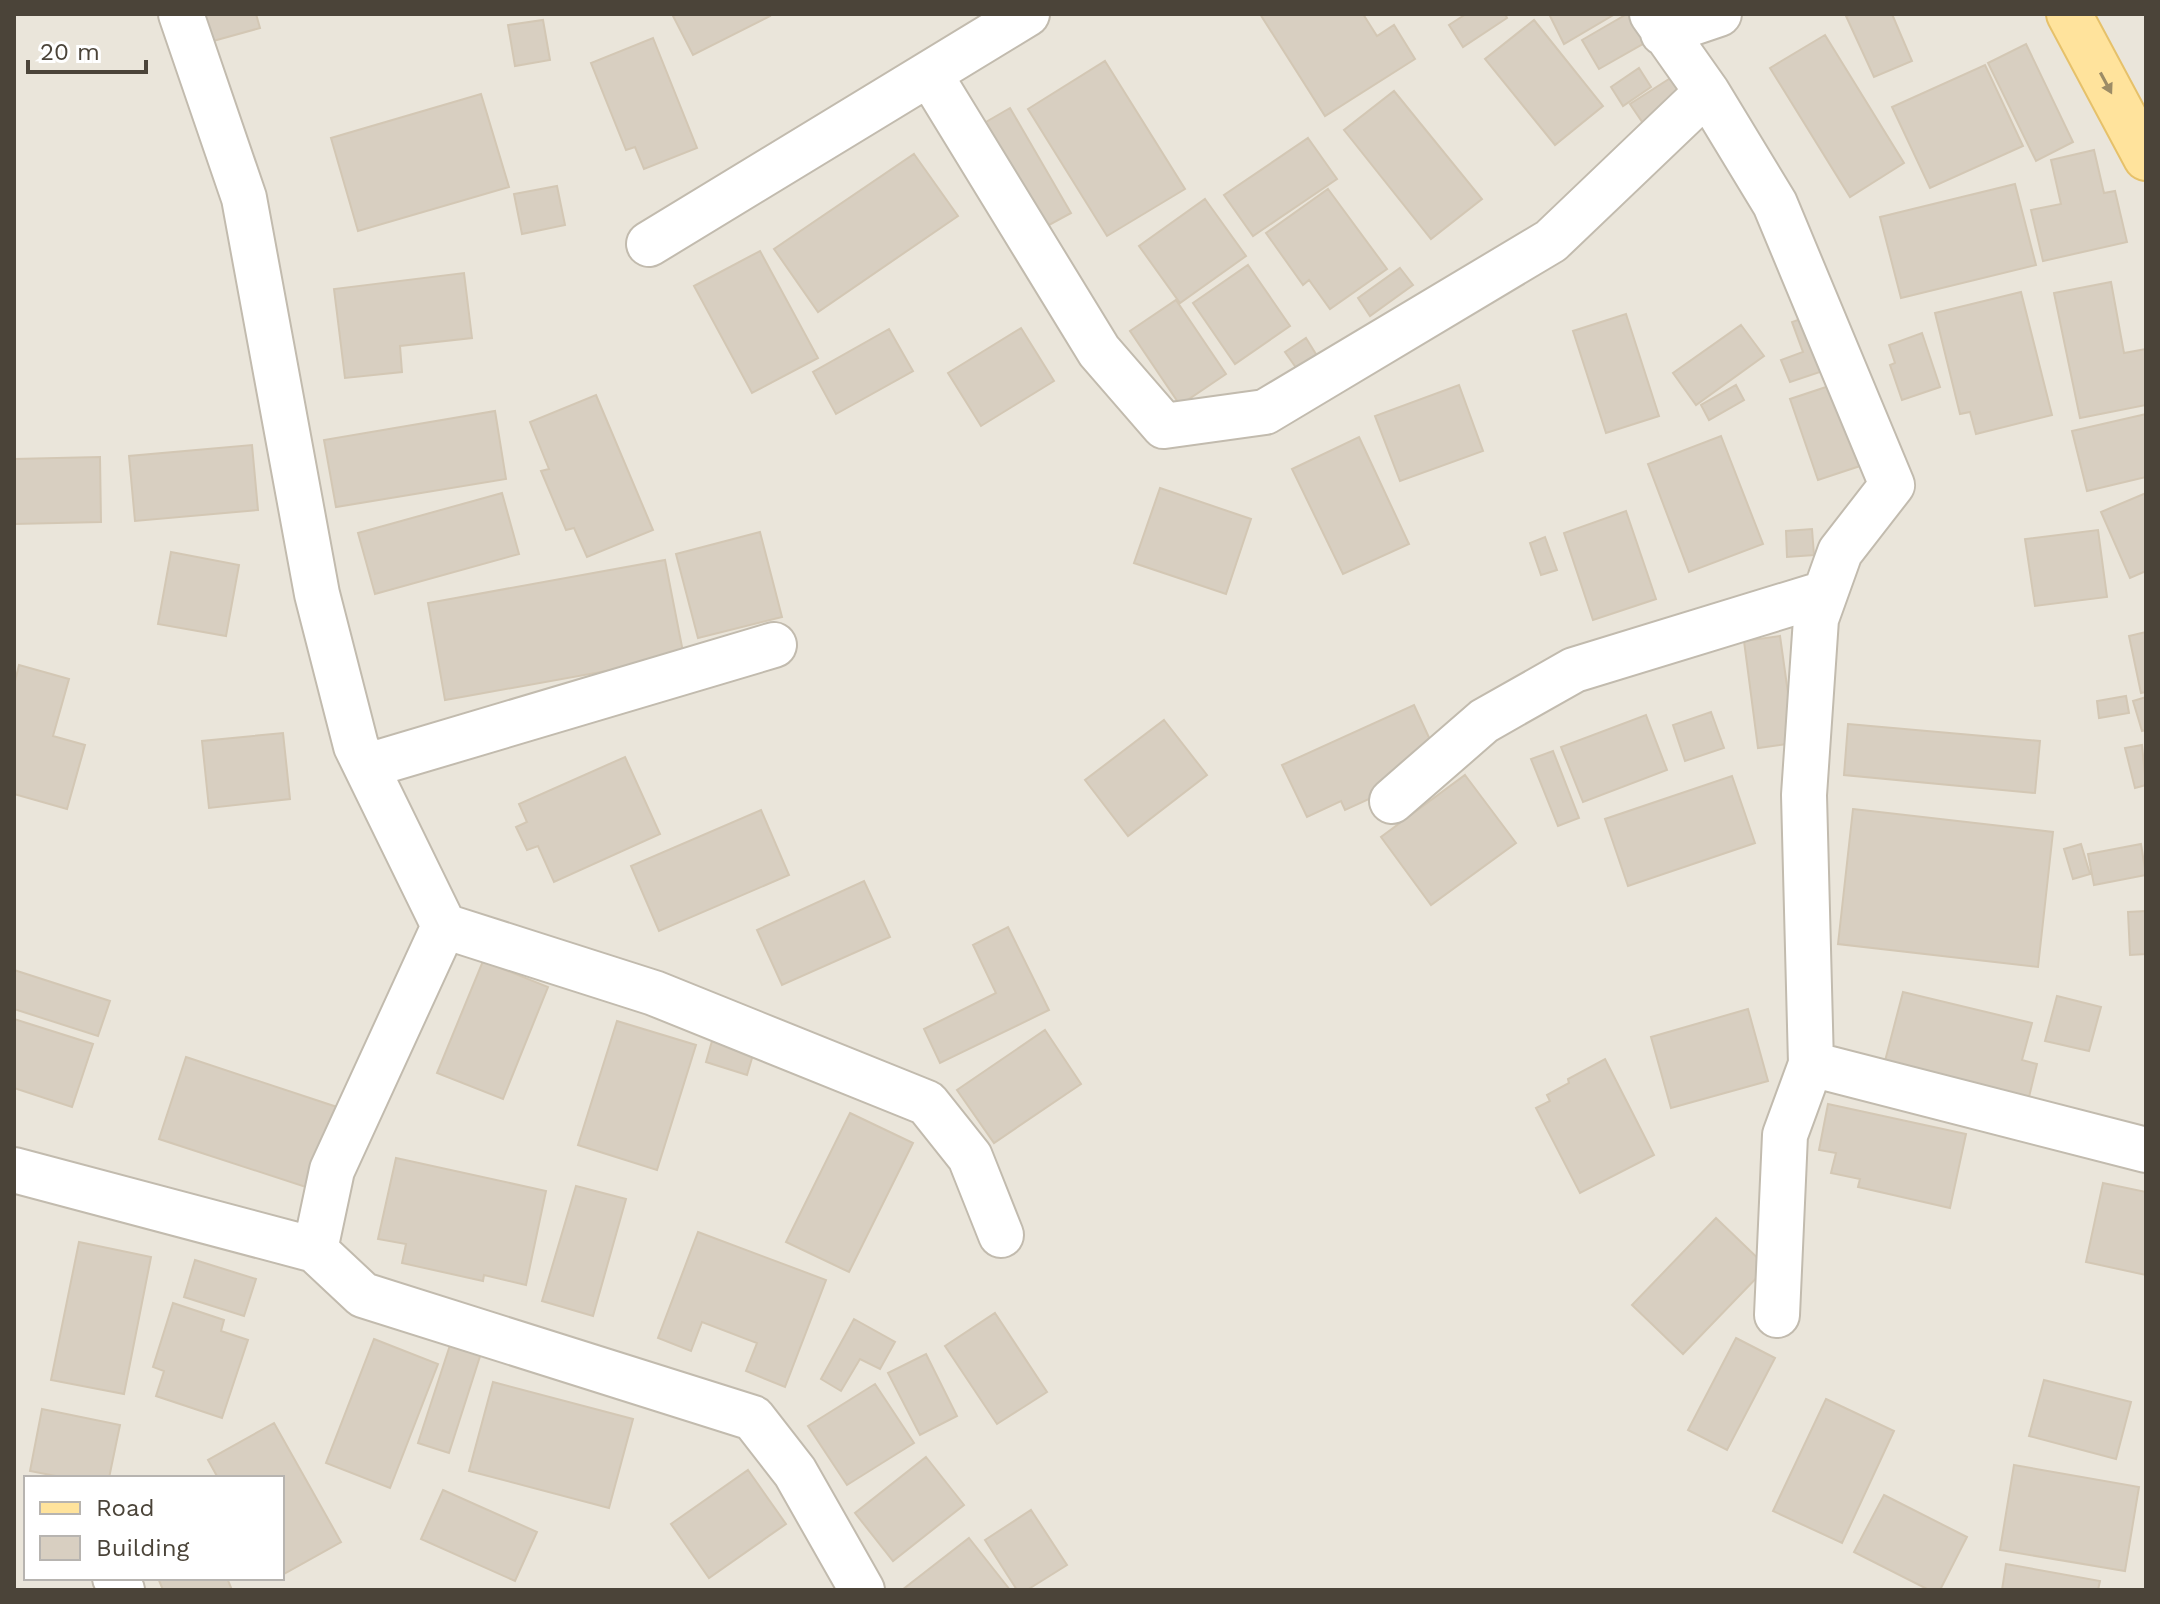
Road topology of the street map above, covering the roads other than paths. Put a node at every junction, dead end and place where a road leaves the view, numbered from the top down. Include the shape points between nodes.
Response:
1 (181, 14) edge
2 (1027, 14) edge
3 (1719, 14) edge
4 (2069, 14) edge
5 (1657, 24) edge
6 (930, 75) junction
7 (1707, 92) junction
8 (2146, 158) edge
9 (649, 244) dead end
10 (1822, 594) junction
11 (774, 645) dead end
12 (367, 766) junction
13 (1392, 801) dead end
14 (444, 926) junction
15 (1811, 1064) junction
16 (2146, 1150) edge
17 (14, 1170) edge
18 (1001, 1235) dead end
19 (315, 1250) junction
20 (1777, 1315) dead end
21 (862, 1590) edge

1 - 12 street via 244,198 317,594 356,746
2 - 6 street
3 - 5 street
4 -> 8 main road
5 - 7 street
6 - 7 street via 1099,351 1164,426 1265,412 1551,241
6 - 9 street
7 - 10 street via 1775,204 1892,485 1840,552
10 - 13 street via 1574,670 1484,721
10 - 15 street via 1804,795
11 - 12 street
12 - 14 street
14 - 18 street via 654,993 927,1103 970,1157
14 - 19 street via 332,1170
15 - 16 street
15 - 20 street via 1785,1135
17 - 19 street
19 - 21 street via 363,1295 753,1418 795,1472

